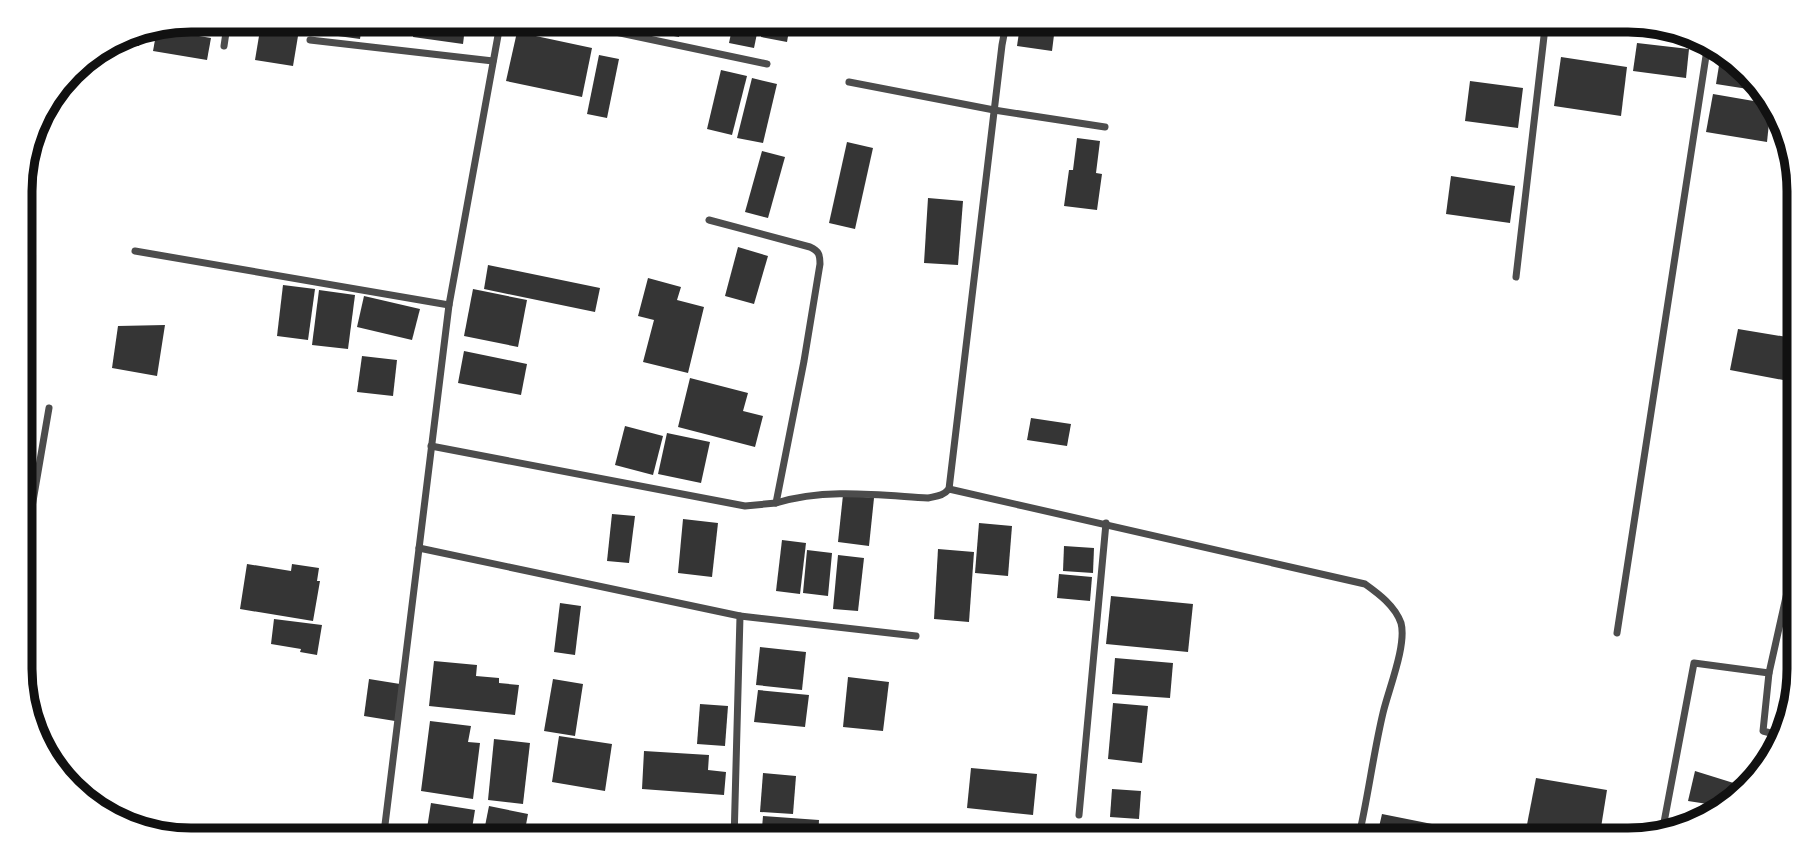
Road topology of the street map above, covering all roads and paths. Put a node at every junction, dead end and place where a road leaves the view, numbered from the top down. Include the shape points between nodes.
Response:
1 (226, 32) edge
2 (499, 32) edge
3 (616, 32) edge
4 (1004, 32) edge
5 (1544, 32) edge
6 (310, 40) dead end
7 (224, 46) dead end
8 (1706, 52) edge
9 (494, 61) junction
10 (767, 64) dead end
11 (849, 82) dead end
12 (994, 110) junction
13 (1105, 127) dead end
14 (709, 220) dead end
15 (135, 251) dead end
16 (1516, 276) dead end
17 (449, 305) junction
18 (49, 408) dead end
19 (431, 446) junction
20 (948, 489) junction
21 (776, 503) junction
22 (32, 504) edge
23 (1106, 523) junction
24 (419, 548) junction
25 (1787, 593) edge
26 (740, 616) junction
27 (1617, 633) dead end
28 (916, 636) dead end
29 (1769, 673) junction
30 (1773, 734) edge
31 (1079, 815) dead end
32 (1664, 824) edge
33 (385, 828) edge
34 (734, 828) edge
35 (1360, 828) edge

1 - 7 street
2 - 9 street
3 - 10 street
4 - 12 street
5 - 16 street
6 - 9 street
8 - 27 street
9 - 17 street
11 - 12 street
12 - 13 street
12 - 20 street
14 - 21 street via 810,247 820,254
15 - 17 street
17 - 19 street
18 - 22 street
19 - 21 street via 745,506
19 - 24 street
20 - 21 street via 928,498 842,493
20 - 23 street
23 - 31 street
23 - 35 street via 1365,584 1392,608 1401,624 1402,643 1382,715
24 - 26 street
24 - 33 street
25 - 29 street
26 - 28 street
26 - 34 street
29 - 30 street via 1763,731
29 - 32 street via 1694,663

